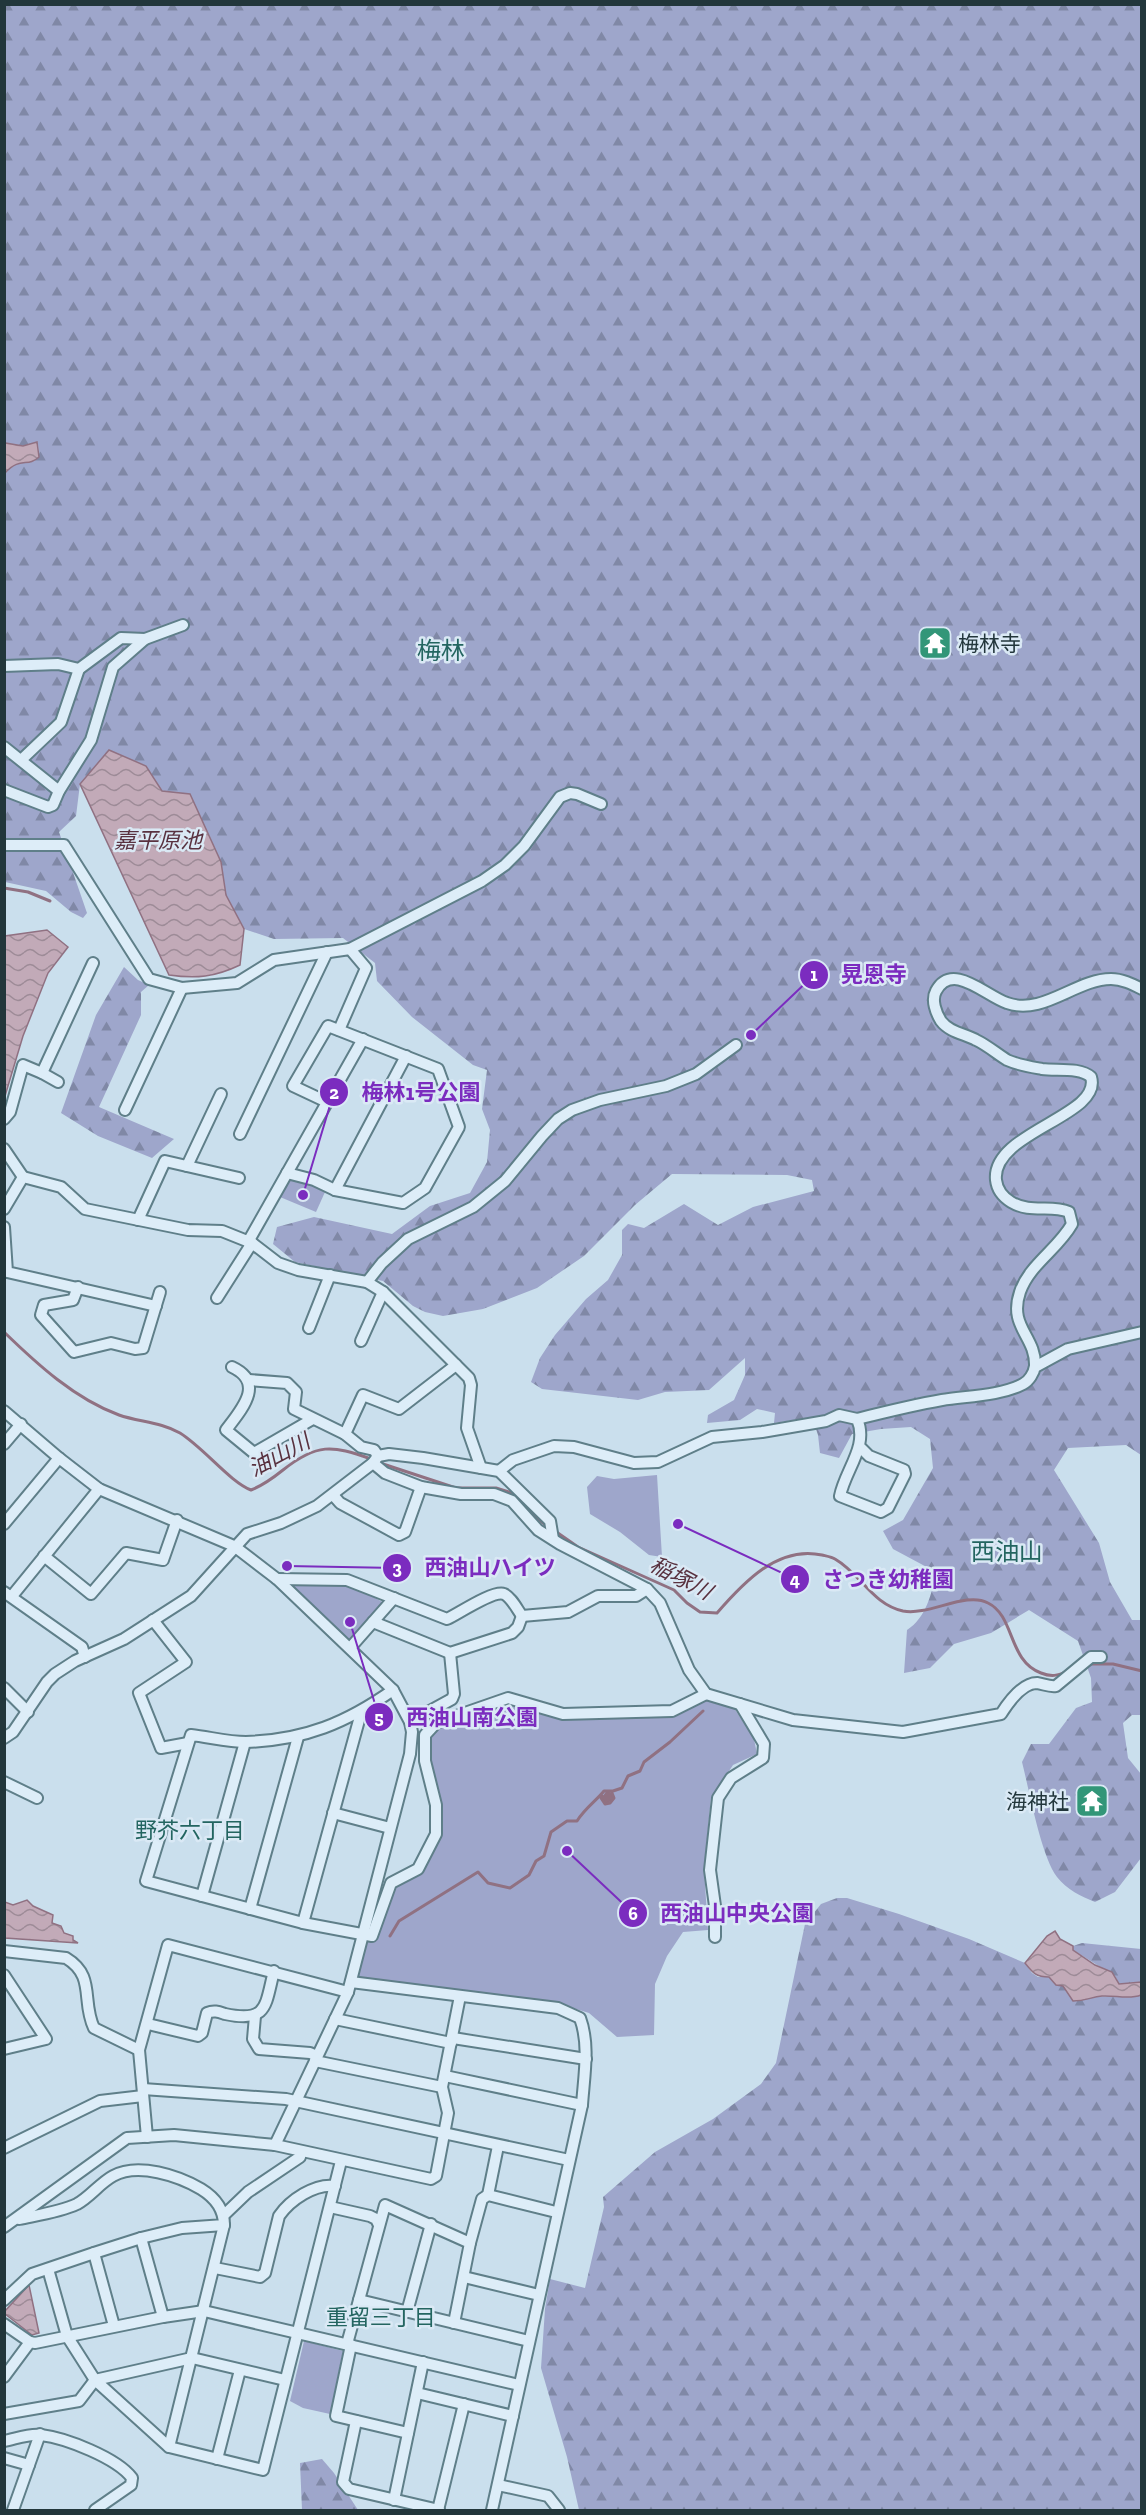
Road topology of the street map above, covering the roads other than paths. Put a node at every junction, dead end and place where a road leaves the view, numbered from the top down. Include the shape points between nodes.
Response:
1 (183, 625) dead end
2 (145, 639) junction
3 (4, 666) edge
4 (79, 669) junction
5 (4, 747) edge
6 (21, 760) junction
7 (4, 790) edge
8 (59, 790) junction
9 (601, 804) dead end
10 (4, 845) edge
11 (350, 949) junction
12 (327, 952) junction
13 (93, 963) dead end
14 (182, 988) junction
15 (1142, 989) edge
16 (339, 1030) junction
17 (363, 1039) junction
18 (736, 1045) dead end
19 (406, 1056) junction
20 (42, 1073) junction
21 (58, 1082) dead end
22 (221, 1094) dead end
23 (327, 1102) junction
24 (125, 1110) dead end
25 (4, 1119) edge
26 (240, 1134) dead end
27 (4, 1149) edge
28 (187, 1166) junction
29 (287, 1173) junction
30 (23, 1177) junction
31 (239, 1178) dead end
32 (335, 1190) junction
33 (7, 1194) edge
34 (4, 1209) edge
35 (138, 1220) junction
36 (4, 1227) edge
37 (250, 1243) junction
38 (330, 1275) junction
39 (367, 1282) junction
40 (78, 1287) junction
41 (160, 1292) dead end
42 (383, 1292) junction
43 (217, 1298) dead end
44 (156, 1305) junction
45 (309, 1328) dead end
46 (1142, 1332) edge
47 (361, 1341) dead end
48 (456, 1365) junction
49 (1035, 1367) junction
50 (232, 1368) dead end
51 (249, 1380) junction
52 (4, 1411) edge
53 (857, 1419) junction
54 (311, 1420) junction
55 (21, 1424) junction
56 (345, 1434) junction
57 (4, 1444) edge
58 (860, 1447) junction
59 (59, 1458) junction
60 (375, 1460) junction
61 (481, 1468) junction
62 (500, 1472) junction
63 (422, 1487) junction
64 (99, 1489) junction
65 (333, 1495) junction
66 (177, 1520) junction
67 (4, 1524) edge
68 (553, 1539) junction
69 (234, 1546) junction
70 (44, 1556) junction
71 (277, 1579) junction
72 (647, 1589) junction
73 (8, 1594) edge
74 (394, 1598) junction
75 (522, 1616) junction
76 (153, 1620) junction
77 (373, 1622) junction
78 (350, 1648) junction
79 (450, 1653) junction
80 (84, 1657) junction
81 (1096, 1657) dead end
82 (4, 1688) edge
83 (393, 1690) junction
84 (706, 1694) junction
85 (740, 1704) junction
86 (28, 1712) junction
87 (361, 1713) junction
88 (410, 1722) junction
89 (298, 1737) junction
90 (4, 1738) edge
91 (245, 1742) junction
92 (188, 1743) junction
93 (4, 1782) edge
94 (37, 1798) dead end
95 (333, 1813) junction
96 (390, 1828) junction
97 (202, 1896) junction
98 (250, 1908) junction
99 (303, 1923) junction
100 (363, 1936) junction
101 (715, 1937) dead end
102 (4, 1950) edge
103 (274, 1971) junction
104 (4, 1975) edge
105 (350, 1987) junction
106 (460, 1996) junction
107 (255, 2016) junction
108 (335, 2019) junction
109 (148, 2024) junction
110 (452, 2040) junction
111 (4, 2049) edge
112 (139, 2050) junction
113 (316, 2059) junction
114 (586, 2059) junction
115 (444, 2082) junction
116 (143, 2092) junction
117 (295, 2103) junction
118 (582, 2105) junction
119 (446, 2135) junction
120 (147, 2137) junction
121 (275, 2145) junction
122 (498, 2146) junction
123 (4, 2148) edge
124 (302, 2152) junction
125 (569, 2160) junction
126 (341, 2161) junction
127 (335, 2186) junction
128 (488, 2195) junction
129 (330, 2206) junction
130 (556, 2212) junction
131 (14, 2220) junction
132 (224, 2220) junction
133 (430, 2224) junction
134 (379, 2225) junction
135 (4, 2227) edge
136 (141, 2238) junction
137 (471, 2243) junction
138 (94, 2253) junction
139 (215, 2268) junction
140 (48, 2269) junction
141 (464, 2277) junction
142 (539, 2295) junction
143 (4, 2300) edge
144 (358, 2300) junction
145 (204, 2311) junction
146 (407, 2312) junction
147 (163, 2317) junction
148 (454, 2323) junction
149 (4, 2324) edge
150 (114, 2326) junction
151 (297, 2333) junction
152 (67, 2336) junction
153 (529, 2341) junction
154 (30, 2342) junction
155 (349, 2345) junction
156 (192, 2358) junction
157 (423, 2362) junction
158 (240, 2370) junction
159 (4, 2377) edge
160 (95, 2380) junction
161 (285, 2380) junction
162 (519, 2385) junction
163 (417, 2393) junction
164 (464, 2404) junction
165 (4, 2414) edge
166 (513, 2416) junction
167 (356, 2421) junction
168 (408, 2433) junction
169 (40, 2434) junction
170 (4, 2441) edge
171 (170, 2447) junction
172 (4, 2458) edge
173 (217, 2459) junction
174 (29, 2465) junction
175 (498, 2485) junction
176 (394, 2500) junction
177 (439, 2510) edge
178 (13, 2511) edge
179 (95, 2511) edge
180 (492, 2511) edge
181 (559, 2511) edge

1 - 2 street
2 - 4 street via 121,638
2 - 8 street via 113,667 91,740
3 - 4 street via 58,664
4 - 6 street via 61,722
5 - 6 street
6 - 8 street
7 - 8 street via 48,807 53,805
9 - 11 street via 577,794 560,797 505,865 482,881
10 - 14 street via 64,845 149,979
11 - 12 street
11 - 16 street via 366,968
12 - 14 street via 274,960 237,983
12 - 26 street
13 - 20 street
14 - 24 street
15 - 49 street via 1112,979 1025,1006 1002,1001 964,980 950,979 934,993 938,1016 951,1030 978,1040 1017,1063 1081,1072 1091,1077 1086,1096 1020,1140 999,1162 995,1173 1001,1194 1010,1201 1034,1210 1063,1209 1072,1217 1067,1233 1026,1278 1017,1302 1015,1311 1034,1352
16 - 17 street
16 - 23 street via 328,1026 293,1086
17 - 19 street
17 - 23 street
18 - 39 street via 696,1074 666,1086 600,1100 558,1119 506,1181 473,1208 408,1239
19 - 32 street
19 - 32 street via 438,1069 459,1127 425,1188 403,1203
20 - 21 street
20 - 25 street via 23,1065
22 - 28 street
23 - 29 street
27 - 30 street
28 - 31 street
28 - 35 street via 165,1161
29 - 32 street
29 - 37 street
30 - 33 street
30 - 35 street via 61,1187 85,1209
33 - 34 street
35 - 37 street via 188,1230 222,1231
36 - 40 street via 7,1272
37 - 38 street via 278,1263
37 - 43 street
38 - 39 street
38 - 45 street
39 - 42 street
40 - 44 street
40 - 44 street via 74,1300 44,1305 41,1310 44,1319 74,1352 111,1343 142,1348
41 - 44 street
42 - 47 street
42 - 48 street
46 - 49 street via 1068,1349
48 - 56 street via 399,1409 363,1395
48 - 61 street via 471,1385 467,1428
49 - 53 street via 1025,1383 1013,1388
50 - 51 street
51 - 54 street via 287,1383 296,1392 294,1410
51 - 54 street via 246,1404 226,1430 254,1453
52 - 55 street
53 - 58 street via 861,1427
53 - 62 street via 839,1414 826,1421 712,1437 658,1462 634,1463 574,1447 554,1446 513,1460
54 - 56 street
55 - 57 street
55 - 59 street
56 - 60 street via 361,1447 374,1449
58 - 58 street via 869,1456 904,1470 888,1508 881,1512 840,1496
59 - 64 street
59 - 67 street
60 - 61 street via 389,1454
60 - 63 street via 385,1473
60 - 65 street
61 - 62 street
62 - 68 street via 550,1521
63 - 65 street via 405,1532 399,1535 340,1503
63 - 68 street via 461,1494 494,1494 512,1501 538,1530
64 - 66 street
64 - 70 street
65 - 69 street via 281,1523 247,1534
66 - 69 street
66 - 70 street via 163,1560 126,1553 91,1594
68 - 72 street
69 - 71 street
69 - 76 street via 191,1596
70 - 73 street
71 - 74 street via 347,1580
71 - 78 street
72 - 75 street via 636,1596 598,1596 568,1612
72 - 84 street via 660,1603 689,1670
73 - 80 street via 82,1647
74 - 75 street via 447,1619 499,1593 506,1595
74 - 77 street
75 - 79 street via 512,1633
76 - 80 street via 124,1639
76 - 92 street via 186,1662 140,1693 161,1748
77 - 78 street
77 - 79 street
78 - 83 street
79 - 88 street via 452,1699
80 - 86 street via 55,1674
81 - 85 street via 1056,1686 1035,1683 1021,1690 1001,1714 903,1732 793,1720
82 - 86 street
83 - 87 street
83 - 88 street
84 - 85 street
84 - 100 street via 672,1711 563,1714 508,1698 436,1723 425,1735 425,1761 436,1805 436,1833 418,1869 391,1883 372,1936
85 - 101 street via 759,1734 764,1751 763,1758 731,1778 718,1798 710,1870
86 - 90 street
87 - 89 street
87 - 95 street
88 - 96 street via 410,1754
89 - 91 street
89 - 98 street
91 - 92 street via 191,1735
91 - 97 street
92 - 97 street via 146,1881
93 - 94 street
95 - 96 street
95 - 99 street
96 - 100 street
97 - 98 street
98 - 99 street
99 - 100 street
100 - 105 street
102 - 112 street via 74,1962 86,1978 88,2012 94,2028
103 - 105 street
103 - 107 street via 265,2005
103 - 109 street via 168,1945
104 - 111 street via 46,2039
105 - 106 street
105 - 108 street
106 - 110 street
106 - 114 street via 558,2008 580,2018
107 - 109 street via 247,2019 207,2013 198,2036
107 - 113 street via 253,2039 259,2049 310,2053
108 - 110 street
108 - 113 street
109 - 112 street
110 - 114 street
110 - 115 street
112 - 116 street
113 - 115 street
113 - 117 street
114 - 118 street
115 - 118 street
115 - 119 street
116 - 117 street
116 - 120 street
116 - 123 street via 100,2101
117 - 119 street
117 - 121 street
118 - 125 street
119 - 122 street
119 - 126 street via 436,2176 431,2179
120 - 121 street via 174,2135
120 - 131 street via 127,2139
121 - 124 street
122 - 125 street
122 - 128 street
124 - 126 street
124 - 132 street via 248,2192
125 - 130 street
126 - 127 street
127 - 129 street
127 - 139 street via 324,2184 284,2209 265,2273 260,2277
128 - 130 street
128 - 137 street via 482,2199
129 - 134 street via 370,2216
129 - 151 street
130 - 142 street
131 - 132 street via 70,2207 116,2174 160,2172 183,2178 217,2202
131 - 135 street
132 - 136 street
132 - 139 street
133 - 134 street via 385,2205
133 - 137 street
133 - 146 street
134 - 144 street
136 - 138 street
136 - 147 street
137 - 141 street
138 - 140 street
138 - 150 street
139 - 145 street
140 - 143 street via 32,2274
140 - 152 street
141 - 142 street
141 - 148 street
142 - 153 street
144 - 146 street
144 - 155 street
145 - 147 street
145 - 151 street
145 - 156 street
146 - 148 street
147 - 150 street
148 - 153 street
149 - 154 street
150 - 152 street
151 - 155 street
151 - 161 street
152 - 154 street
152 - 160 street
153 - 162 street
154 - 159 street
155 - 157 street
155 - 167 street via 336,2416
156 - 158 street
156 - 160 street
156 - 171 street
157 - 162 street
157 - 163 street
158 - 161 street
158 - 173 street
160 - 165 street via 79,2401
160 - 171 street
161 - 173 street via 262,2470
162 - 166 street
163 - 164 street
163 - 168 street
164 - 166 street
164 - 177 street
166 - 175 street
167 - 168 street
167 - 176 street via 343,2482 350,2489
168 - 176 street
169 - 170 street
169 - 174 street
169 - 179 street via 94,2450 132,2478 131,2486
171 - 173 street
172 - 174 street
174 - 178 street
175 - 180 street
175 - 181 street via 548,2496
176 - 177 street

